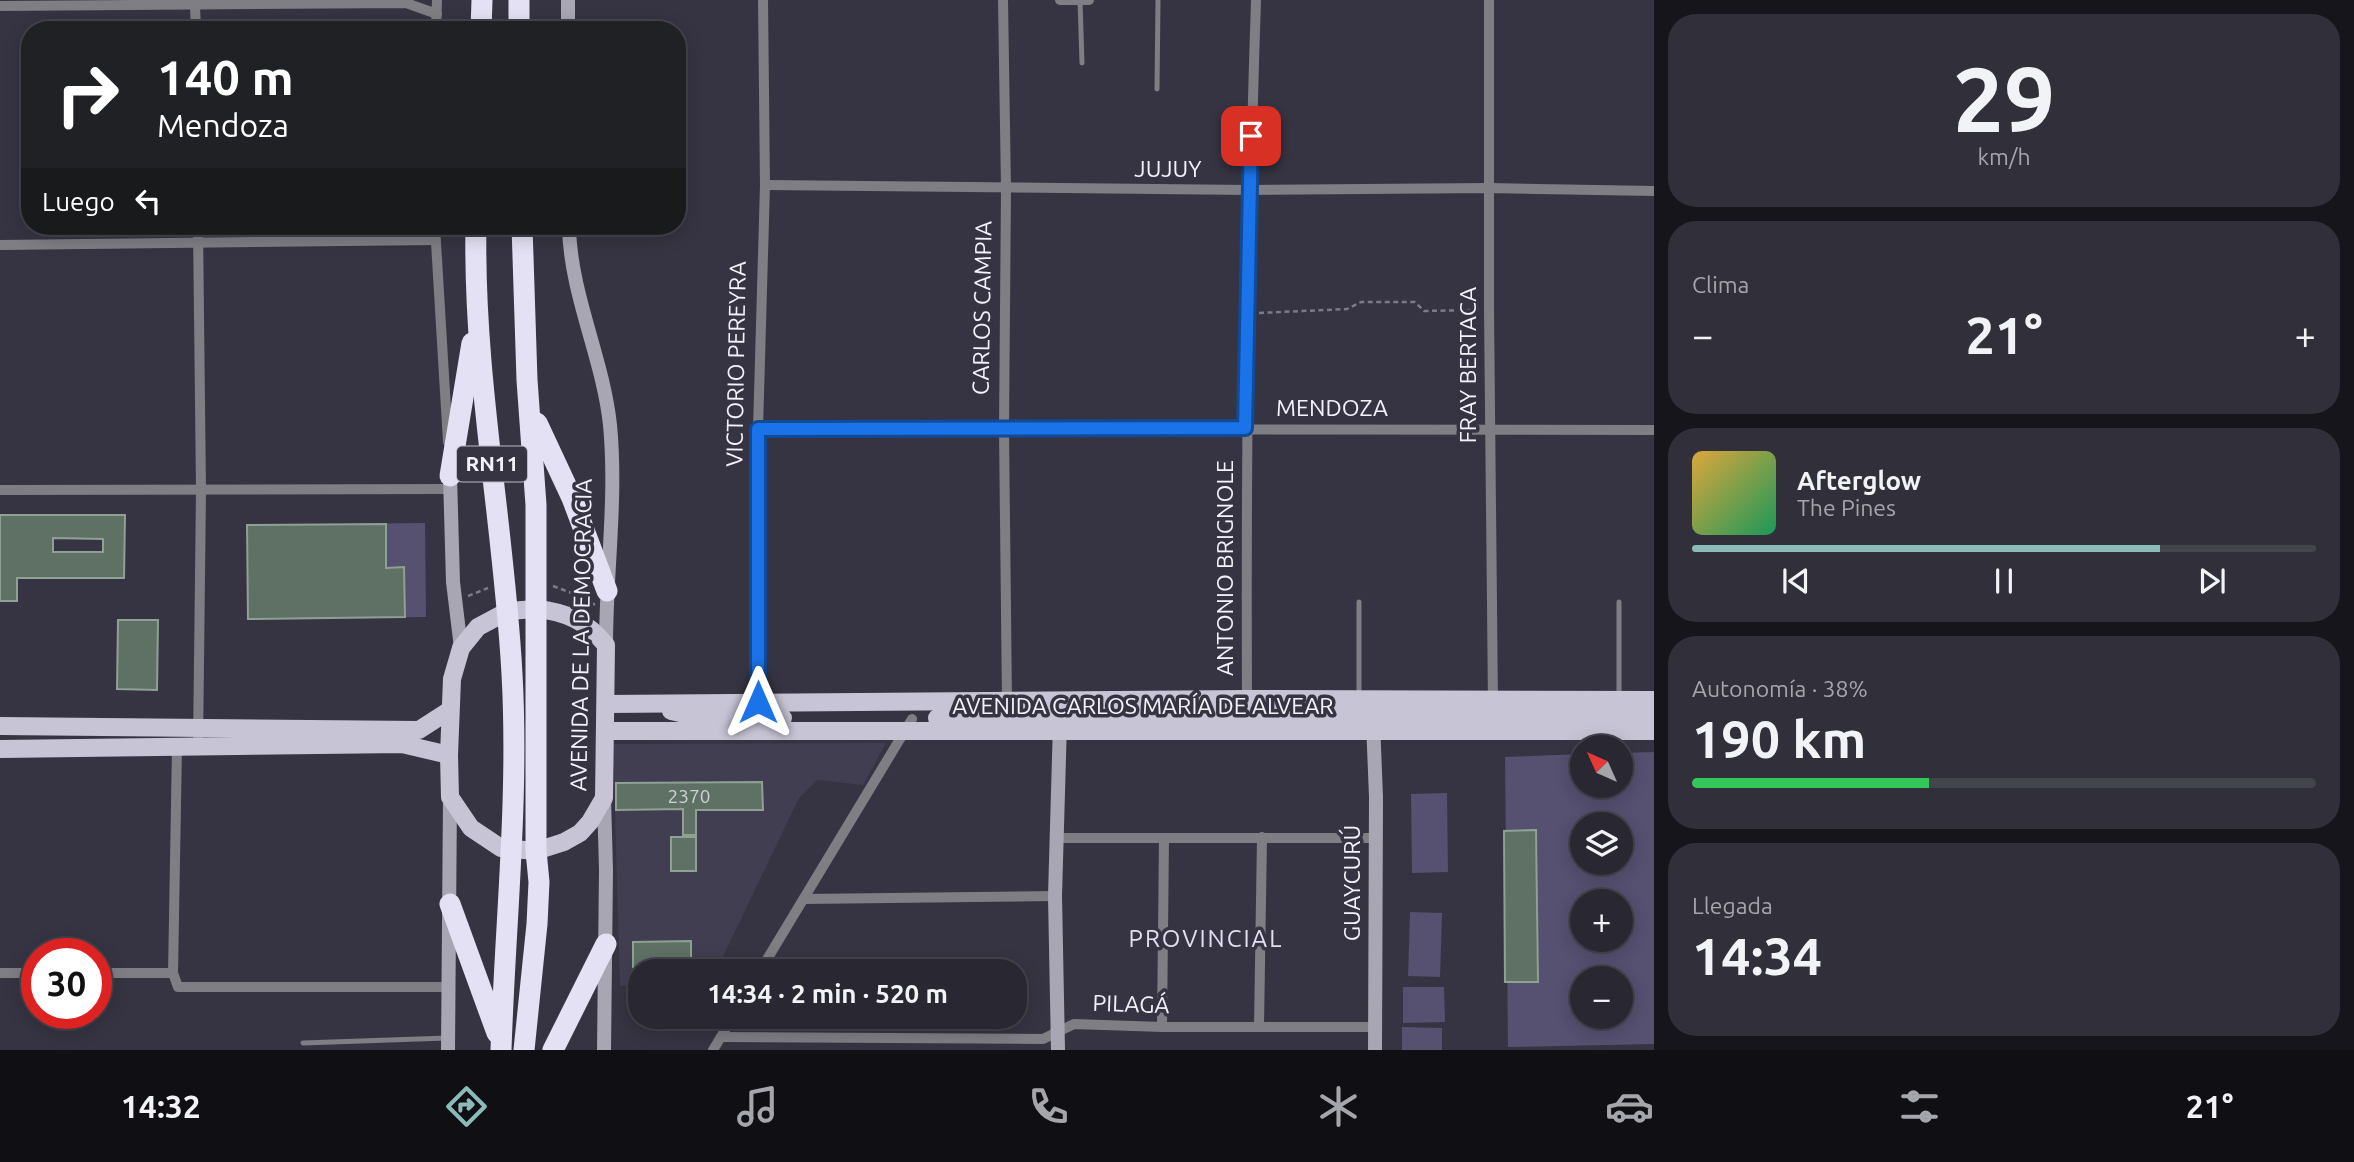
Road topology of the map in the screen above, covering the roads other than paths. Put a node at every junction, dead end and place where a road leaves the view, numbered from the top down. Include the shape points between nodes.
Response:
1 (437, 0) edge
2 (482, 0) edge
3 (519, 0) edge
4 (568, 0) edge
5 (763, 0) edge
6 (1003, 0) edge
7 (1060, 0) edge
8 (1080, 0) edge
9 (1089, 0) edge
10 (1158, 0) edge
11 (1256, 0) edge
12 (1489, 0) edge
13 (0, 6) edge
14 (195, 6) junction
15 (437, 14) junction
16 (195, 21) edge
17 (437, 21) edge
18 (481, 21) edge
19 (519, 21) edge
20 (568, 21) edge
21 (1082, 63) dead end
22 (1157, 89) dead end
23 (765, 185) junction
24 (1488, 188) junction
25 (1006, 189) junction
26 (1250, 190) junction
27 (1654, 191) edge
28 (198, 235) edge
29 (435, 235) edge
30 (476, 235) edge
31 (522, 235) edge
32 (570, 235) edge
33 (435, 240) junction
34 (198, 244) junction
35 (0, 245) edge
36 (477, 317) junction
37 (531, 412) junction
38 (1245, 428) junction
39 (758, 429) junction
40 (1004, 429) junction
41 (1489, 429) junction
42 (1654, 430) edge
43 (450, 483) junction
44 (0, 490) edge
45 (201, 490) junction
46 (607, 591) junction
47 (1359, 602) dead end
48 (1619, 602) dead end
49 (537, 609) junction
50 (508, 611) junction
51 (606, 645) junction
52 (461, 648) junction
53 (1359, 700) junction
54 (1619, 700) junction
55 (1654, 700) edge
56 (1007, 701) junction
57 (606, 704) junction
58 (637, 704) junction
59 (1247, 707) junction
60 (450, 710) junction
61 (1493, 715) junction
62 (1060, 716) junction
63 (1654, 716) edge
64 (698, 717) junction
65 (759, 717) junction
66 (909, 724) junction
67 (1373, 724) junction
68 (0, 726) edge
69 (198, 728) junction
70 (606, 731) junction
71 (631, 731) junction
72 (1654, 731) edge
73 (177, 748) junction
74 (198, 748) junction
75 (0, 749) edge
76 (449, 755) junction
77 (450, 797) junction
78 (604, 798) junction
79 (1262, 837) junction
80 (1058, 838) junction
81 (1164, 838) junction
82 (1375, 838) junction
83 (513, 849) junction
84 (536, 850) junction
85 (1055, 896) junction
86 (804, 899) junction
87 (450, 904) junction
88 (606, 944) junction
89 (767, 959) edge
90 (0, 973) edge
91 (21, 973) edge
92 (112, 973) edge
93 (173, 973) junction
94 (447, 987) junction
95 (1259, 1026) junction
96 (1162, 1027) junction
97 (1375, 1027) junction
98 (726, 1029) edge
99 (1058, 1031) junction
100 (721, 1037) junction
101 (303, 1043) dead end
102 (448, 1044) edge
103 (501, 1047) edge
104 (524, 1050) edge
105 (553, 1050) edge
106 (604, 1050) edge
107 (713, 1050) edge
108 (1058, 1050) edge
109 (1375, 1050) edge

1 - 15 street
2 - 18 highway
3 - 19 highway
4 - 20 street
5 - 23 street, VICTORIO PEREYRA
6 - 25 street, CARLOS CAMPIA
7 - 8 street
8 - 9 street
8 - 21 lane
10 - 22 lane
11 - 26 street, ANTONIO BRIGNOLE
12 - 24 street, FRAY BERTACA
13 - 14 street
14 - 15 street via 406,3
14 - 16 street
15 - 17 street
23 - 25 street, JUJUY
23 - 39 street, VICTORIO PEREYRA
24 - 26 street, JUJUY
24 - 27 street, JUJUY
24 - 41 street, FRAY BERTACA
25 - 26 street, JUJUY
25 - 40 street, CARLOS CAMPIA
26 - 38 street, ANTONIO BRIGNOLE
28 - 34 street
29 - 33 street
30 - 36 highway, RN11
31 - 37 highway, AVENIDA DE LA DEMOCRACIA / RN11
32 - 46 street, AVENIDA DE LA DEMOCRACIA via 610,424
33 - 34 street
33 - 43 street
34 - 35 street
34 - 45 street
36 - 43 highway
36 - 50 highway, RN11
37 - 46 highway via 572,498
37 - 49 highway, AVENIDA DE LA DEMOCRACIA / RN11
38 - 40 street, MENDOZA
38 - 41 street, MENDOZA
38 - 59 street, ANTONIO BRIGNOLE
39 - 40 street, MENDOZA
39 - 65 street, VICTORIO PEREYRA
40 - 56 street, CARLOS CAMPIA
41 - 42 street, MENDOZA
41 - 61 street, FRAY BERTACA
43 - 45 street
43 - 52 street via 453,582
44 - 45 street
45 - 69 street
46 - 51 street, AVENIDA DE LA DEMOCRACIA
47 - 53 lane
48 - 54 lane
49 - 50 main road
49 - 51 main road via 576,618
49 - 84 highway, AVENIDA DE LA DEMOCRACIA / RN11
50 - 52 main road via 478,627
50 - 83 highway, RN11 via 515,744
51 - 57 main road, AVENIDA DE LA DEMOCRACIA
52 - 60 main road
53 - 59 main road, AVENIDA CARLOS MARÍA DE ALVEAR
53 - 61 main road, AVENIDA CARLOS MARÍA DE ALVEAR
54 - 55 main road, AVENIDA CARLOS MARÍA DE ALVEAR
54 - 61 main road, AVENIDA CARLOS MARÍA DE ALVEAR
56 - 62 main road, AVENIDA CARLOS MARÍA DE ALVEAR
56 - 65 main road, AVENIDA CARLOS MARÍA DE ALVEAR
57 - 58 main road, AVENIDA CARLOS MARÍA DE ALVEAR
57 - 70 main road, AVENIDA DE LA DEMOCRACIA
58 - 64 main road, AVENIDA CARLOS MARÍA DE ALVEAR
58 - 65 main road, AVENIDA CARLOS MARÍA DE ALVEAR
59 - 62 main road, AVENIDA CARLOS MARÍA DE ALVEAR
59 - 67 main road, AVENIDA CARLOS MARÍA DE ALVEAR
60 - 69 main road via 419,730
60 - 76 main road
61 - 63 main road, AVENIDA CARLOS MARÍA DE ALVEAR
61 - 67 main road, AVENIDA CARLOS MARÍA DE ALVEAR
61 - 72 main road, AVENIDA CARLOS MARÍA DE ALVEAR
62 - 66 main road, AVENIDA CARLOS MARÍA DE ALVEAR
62 - 67 main road, AVENIDA CARLOS MARÍA DE ALVEAR
62 - 80 street
64 - 65 main road, AVENIDA CARLOS MARÍA DE ALVEAR
64 - 71 main road, AVENIDA CARLOS MARÍA DE ALVEAR
65 - 66 main road, AVENIDA CARLOS MARÍA DE ALVEAR
65 - 71 main road, AVENIDA CARLOS MARÍA DE ALVEAR
66 - 86 street
67 - 82 street, GUAYCURÚ
68 - 69 main road
69 - 74 street
70 - 71 main road, AVENIDA CARLOS MARÍA DE ALVEAR
70 - 78 main road, AVENIDA DE LA DEMOCRACIA
73 - 74 main road
73 - 75 main road
73 - 93 street
74 - 76 main road via 402,744
76 - 77 main road
77 - 83 main road via 471,828 501,848
77 - 87 street
78 - 84 main road via 580,833
78 - 88 street, AVENIDA DE LA DEMOCRACIA
79 - 81 street
79 - 82 street
79 - 95 street
80 - 81 street
80 - 85 street
81 - 96 street
82 - 97 street, GUAYCURÚ
83 - 84 main road
83 - 103 highway, RN11
84 - 104 highway, AVENIDA DE LA DEMOCRACIA / RN11 via 537,924
85 - 86 street
85 - 99 street
86 - 89 street
87 - 94 street
87 - 103 highway
88 - 105 highway
88 - 106 street, AVENIDA DE LA DEMOCRACIA
90 - 91 street
92 - 93 street
93 - 94 street via 177,987
94 - 102 street
95 - 96 street, PILAGÁ
95 - 97 street, PILAGÁ
96 - 99 street, PILAGÁ via 1074,1024
97 - 109 street, GUAYCURÚ
98 - 100 street
99 - 100 street, PILAGÁ via 1043,1039
99 - 108 street
100 - 107 street
101 - 102 lane

